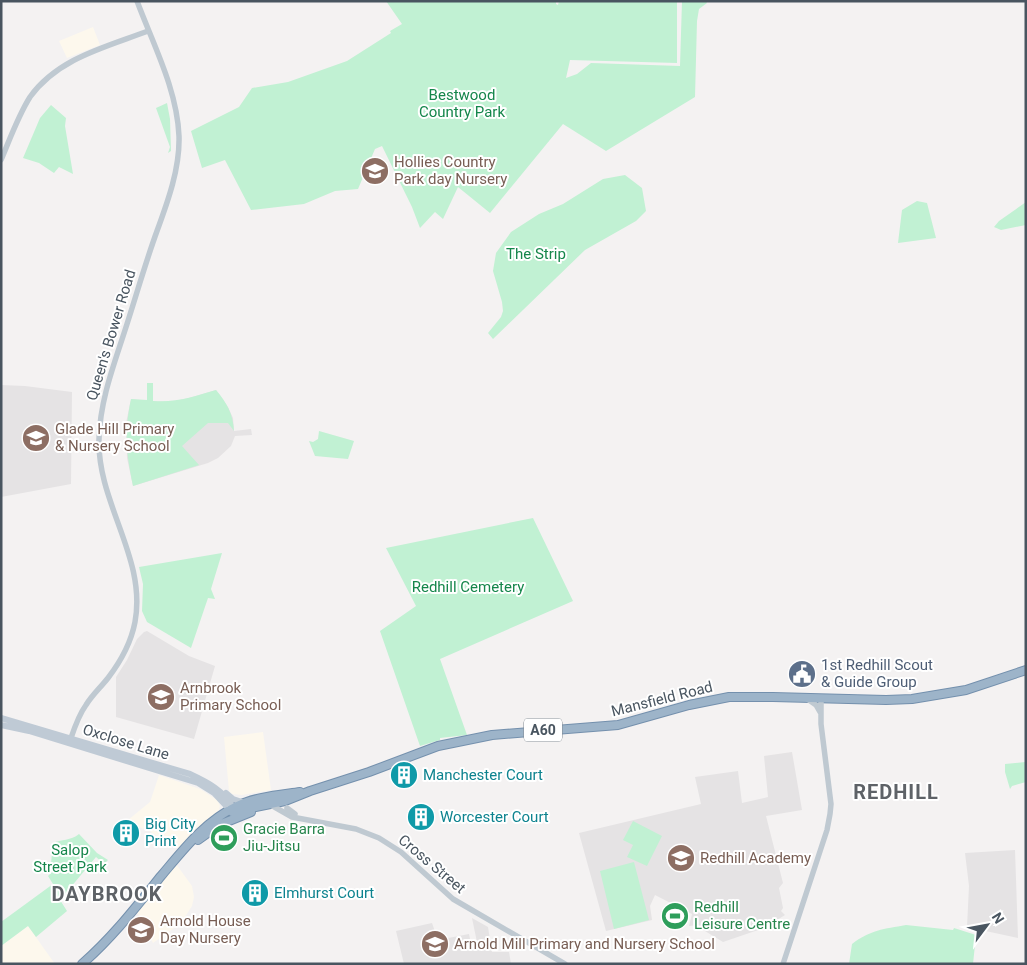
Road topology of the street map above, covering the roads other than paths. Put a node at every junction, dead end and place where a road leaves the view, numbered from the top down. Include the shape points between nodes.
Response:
1 (137, 1) edge
2 (148, 31) junction
3 (1, 160) edge
4 (1026, 670) edge
5 (806, 698) junction
6 (821, 698) junction
7 (821, 714) junction
8 (1, 718) edge
9 (1, 725) edge
10 (70, 741) junction
11 (190, 774) junction
12 (310, 791) junction
13 (245, 802) junction
14 (270, 802) junction
15 (286, 805) junction
16 (228, 809) junction
17 (288, 815) junction
18 (302, 818) junction
19 (223, 823) junction
20 (181, 852) junction
21 (82, 964) edge
22 (566, 964) edge
23 (783, 964) edge

1 - 2 street, Queen's Bower Road
2 - 3 street via 80,57 52,74 25,105
2 - 10 street, Queen's Bower Road via 174,99 178,130 177,166 110,378 100,423 99,451 104,480 131,562 137,600 134,624 121,659 87,703
4 - 6 highway, Mansfield Road / A60 via 970,689 928,697 888,700
5 - 6 highway, Mansfield Road / A60
5 - 7 street
5 - 12 highway, Mansfield Road / A60 via 729,697 618,725 511,732 476,738 438,746
6 - 7 street
7 - 23 street via 830,814
8 - 10 main road, Oxclose Lane
9 - 10 main road, Oxclose Lane
10 - 11 main road, Oxclose Lane
10 - 16 main road, Oxclose Lane via 198,783 214,793
11 - 13 main road via 202,777 233,798
11 - 16 main road, Oxclose Lane via 224,795
12 - 14 highway, Mansfield Road / A60
12 - 15 highway, Mansfield Road / A60
13 - 14 highway, Mansfield Road / A60
13 - 16 highway, Mansfield Road / A60
14 - 15 highway, Mansfield Road / A60
14 - 16 highway, Mansfield Road / A60
14 - 17 street, Cross Street
14 - 19 highway, Mansfield Road / A60
15 - 17 street
15 - 18 street, Cross Street
16 - 19 highway, Mansfield Road
16 - 20 highway, Mansfield Road / A60
17 - 18 street, Cross Street
18 - 22 street, Cross Street via 356,829 379,838 401,852 453,899
19 - 20 highway, Mansfield Road / A60
20 - 21 highway, Mansfield Road / A60 via 119,927

